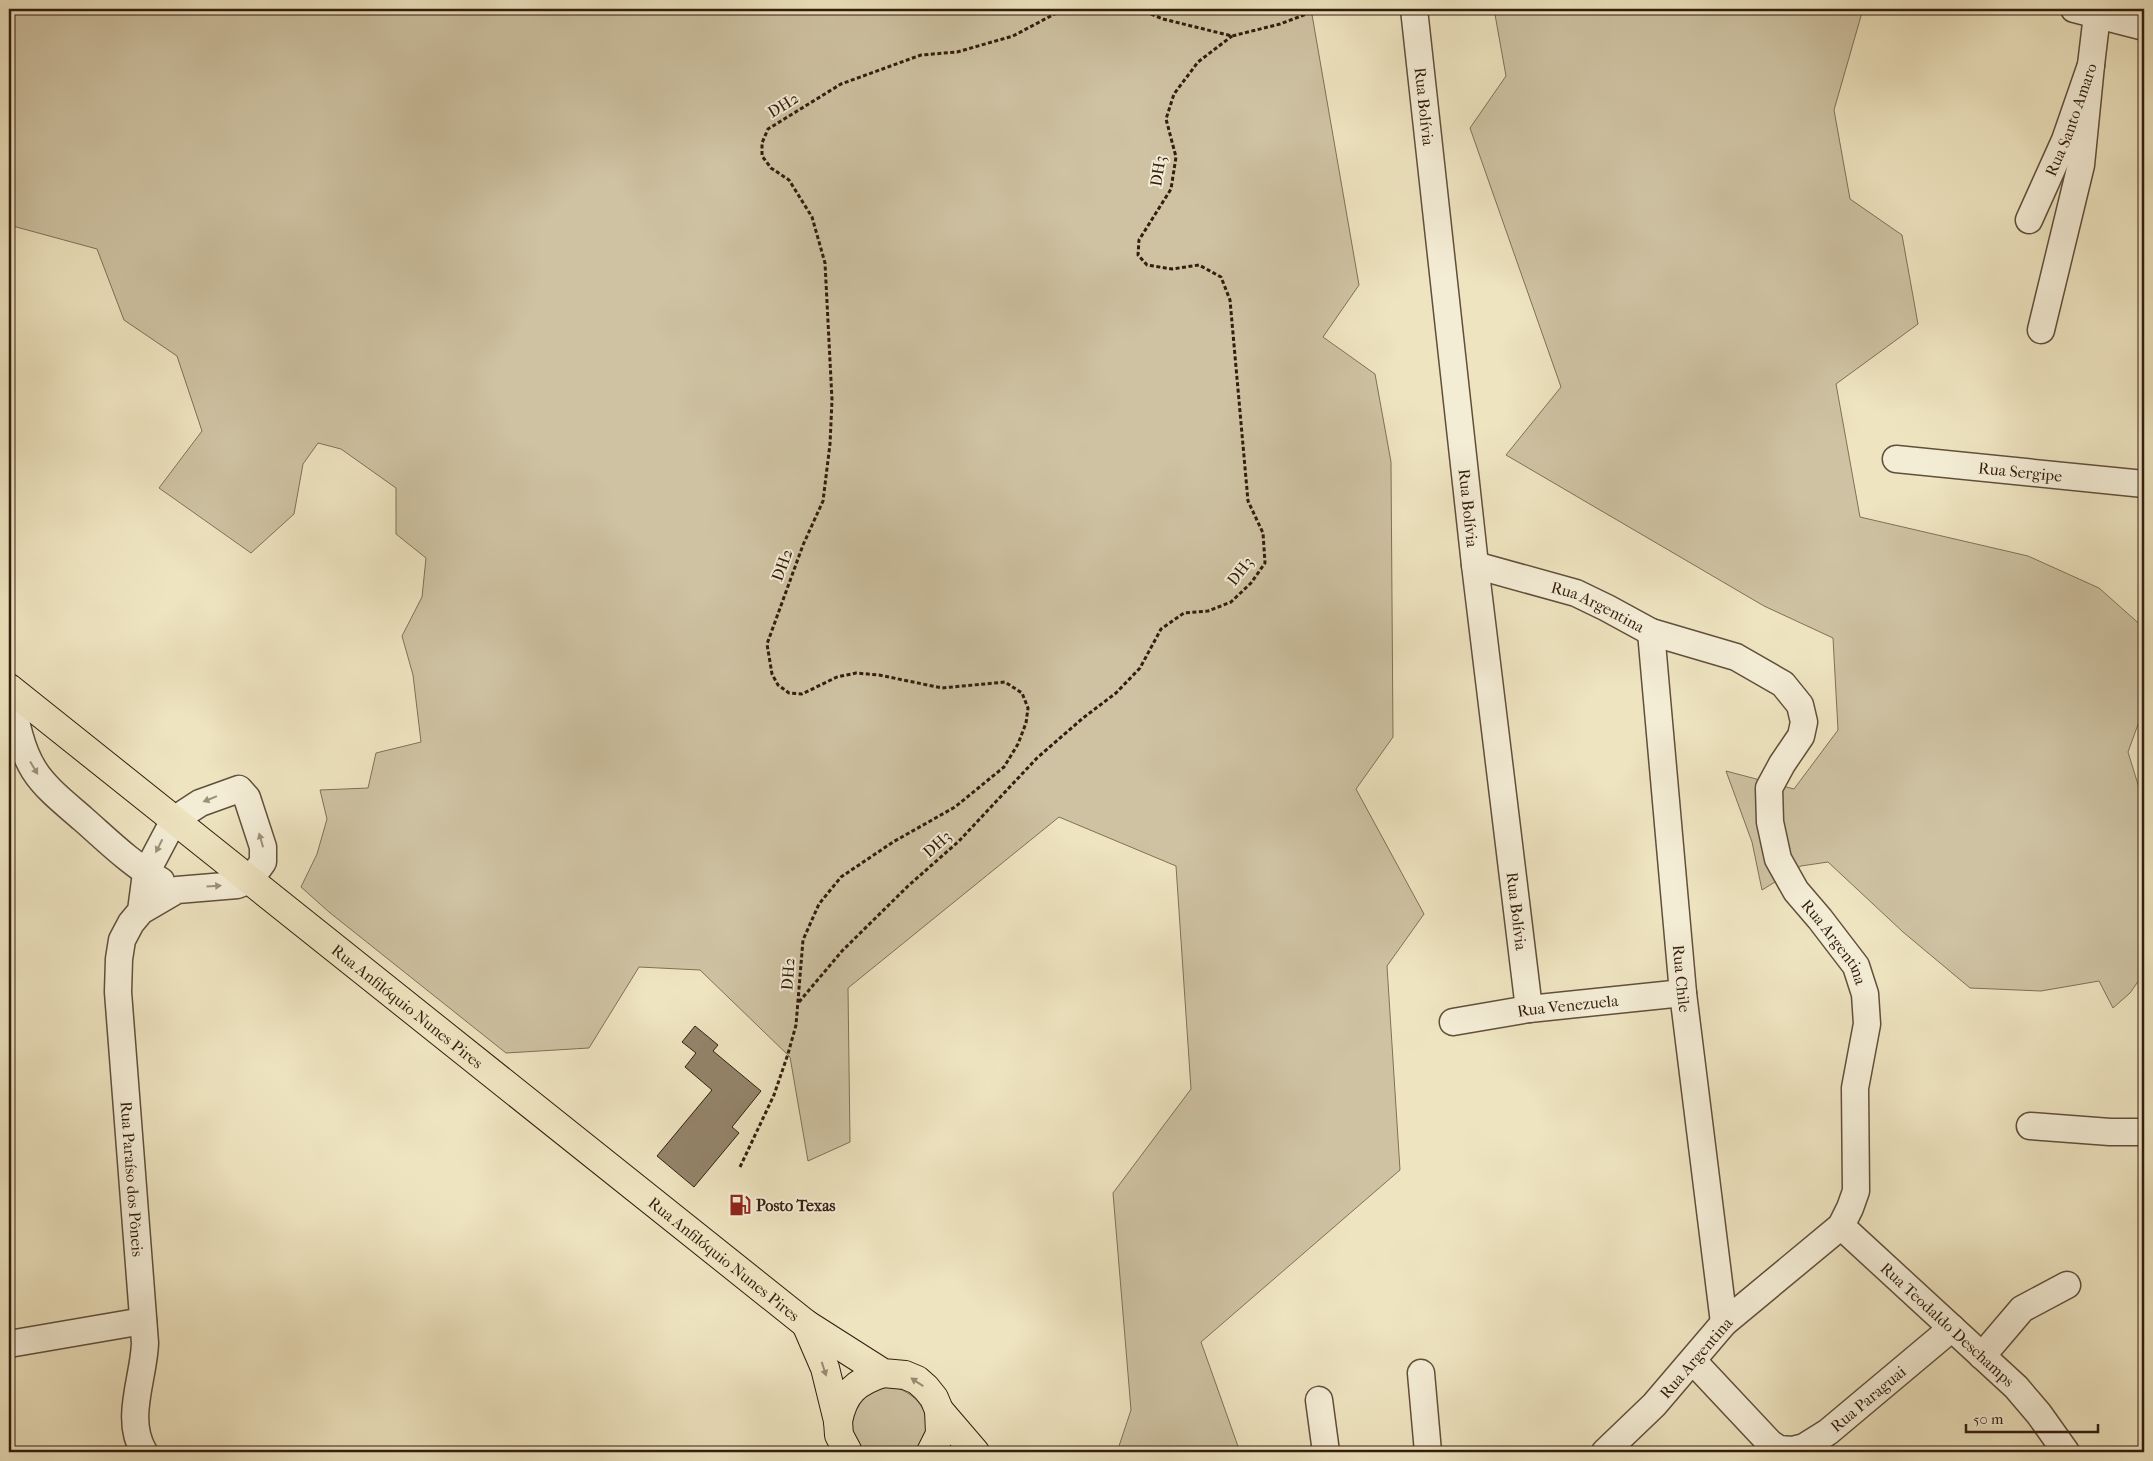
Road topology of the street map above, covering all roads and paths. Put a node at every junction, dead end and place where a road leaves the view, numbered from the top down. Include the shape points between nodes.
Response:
1 (1064, 9) edge
2 (1139, 9) edge
3 (1320, 9) edge
4 (1414, 9) edge
5 (2086, 12) edge
6 (2144, 27) edge
7 (1232, 36) junction
8 (2090, 65) junction
9 (2029, 220) dead end
10 (2040, 330) dead end
11 (1896, 459) dead end
12 (2144, 484) edge
13 (1474, 565) junction
14 (1651, 632) junction
15 (9, 688) edge
16 (174, 820) junction
17 (146, 873) junction
18 (250, 880) junction
19 (177, 890) junction
20 (141, 911) junction
21 (1683, 993) junction
22 (799, 1002) junction
23 (1529, 1009) junction
24 (1453, 1022) dead end
25 (2030, 1126) dead end
26 (2144, 1132) edge
27 (740, 1166) dead end
28 (1840, 1226) junction
29 (2067, 1285) dead end
30 (143, 1321) junction
31 (1724, 1323) junction
32 (806, 1324) junction
33 (1952, 1328) junction
34 (9, 1344) edge
35 (1982, 1356) junction
36 (1693, 1361) junction
37 (883, 1373) junction
38 (1421, 1373) dead end
39 (1319, 1400) dead end
40 (939, 1410) junction
41 (840, 1440) edge
42 (144, 1452) edge
43 (931, 1452) edge
44 (975, 1452) edge
45 (1326, 1452) edge
46 (1428, 1452) edge
47 (1605, 1452) edge
48 (2066, 1452) edge

1 - 22 path, DH2 via 1013,36 957,52 921,55 841,84 768,129 762,143 762,156 771,168 789,180 812,217 825,262 832,400 823,501 803,545 767,644 772,674 778,685 789,693 802,694 837,677 856,673 879,674 942,688 1005,682 1022,693 1028,708 1018,744 1004,767 955,808 893,842 842,876 819,904 803,940
2 - 7 path via 1163,19
3 - 7 path via 1280,24
4 - 13 street, Rua Bolívia
5 - 6 street
5 - 8 street, Rua Santo Amaro
7 - 22 path, DH3 via 1198,62 1174,94 1166,119 1176,157 1172,189 1139,240 1138,256 1147,265 1172,269 1199,265 1221,277 1230,300 1248,501 1263,533 1265,563 1251,583 1231,602 1208,611 1184,613 1161,629 1140,668 1116,693 1037,758 960,841 908,886 842,951
8 - 9 street, Rua Santo Amaro via 2065,140
8 - 10 street via 2081,165
11 - 12 street, Rua Sergipe
13 - 14 street, Rua Argentina via 1576,593
13 - 23 street, Rua Bolívia
14 - 21 street, Rua Chile
14 - 28 street, Rua Argentina via 1736,657 1783,684 1800,705 1804,722 1801,736 1769,788 1770,822 1778,859 1796,891 1856,966 1865,994 1868,1024 1855,1088 1856,1191
15 - 16 main road, Rua Anfilóquio Nunes Pires
15 -> 17 street via 18,734 34,770 55,794
16 -> 17 street, Rua Paraíso dos Pôneis
16 - 18 main road, Rua Anfilóquio Nunes Pires
18 -> 16 street via 263,862 263,847 247,798 239,790 200,803
17 - 19 street
17 - 20 street, Rua Paraíso dos Pôneis
19 -> 18 street, Rua Paraíso dos Pôneis via 237,885
18 - 32 main road, Rua Anfilóquio Nunes Pires
19 - 20 street, Rua Paraíso dos Pôneis
20 - 30 street, Rua Paraíso dos Pôneis via 122,940 118,992
21 - 23 street, Rua Venezuela
21 - 31 street, Rua Chile
22 - 27 path, DH2 via 796,1025 774,1096
23 - 24 street, Rua Venezuela
25 - 26 street
28 - 31 street, Rua Argentina
28 - 33 street, Rua Teodaldo Deschamps
29 - 35 street via 2022,1309
30 - 34 street
30 - 42 street, Rua Paraíso dos Pôneis via 144,1355 135,1426
31 - 36 street, Rua Argentina
32 - 37 main road, Rua Anfilóquio Nunes Pires
32 -> 41 main road, Rua Anfilóquio Nunes Pires via 825,1368
33 - 35 street, Rua Teodaldo Deschamps
33 - 36 street, Rua Paraguai via 1828,1432 1804,1447 1792,1450 1779,1449 1770,1443
35 - 48 street, Rua Teodaldo Deschamps via 2016,1387
36 - 47 street, Rua Argentina via 1654,1405
40 -> 37 main road, Rua Anfilóquio Nunes Pires via 930,1393 917,1380
37 - 41 main road via 856,1385 847,1396 841,1408
38 - 46 street
39 - 45 street
40 - 43 main road via 940,1434
40 - 44 main road, Rua Anfilóquio Nunes Pires

